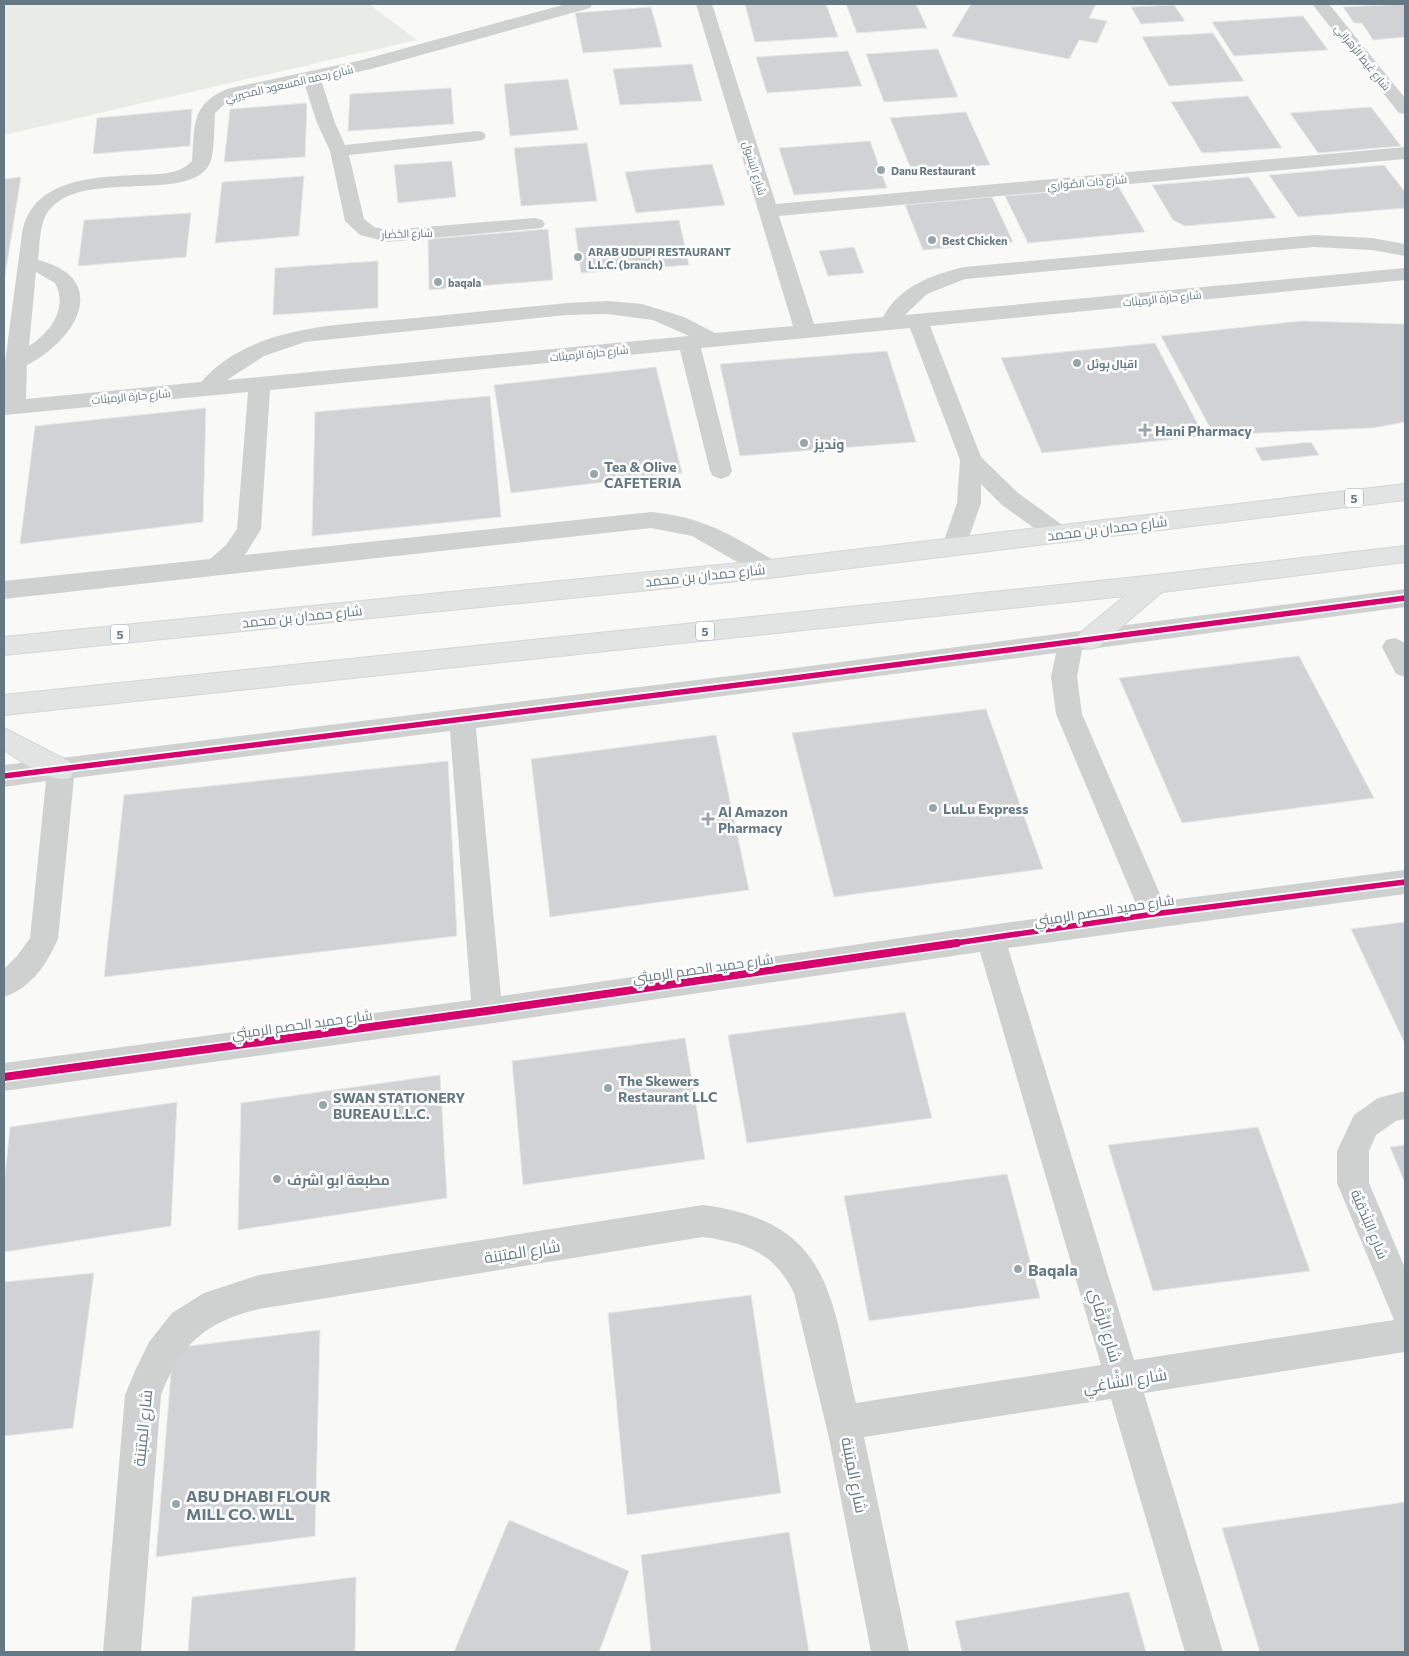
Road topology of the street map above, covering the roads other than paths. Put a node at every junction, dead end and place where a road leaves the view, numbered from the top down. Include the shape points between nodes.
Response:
1 (584, 4) edge
2 (704, 4) edge
3 (1320, 4) edge
4 (311, 77) junction
5 (1405, 109) edge
6 (477, 136) dead end
7 (339, 151) junction
8 (1405, 153) edge
9 (768, 211) junction
10 (535, 224) dead end
11 (1405, 250) edge
12 (28, 264) junction
13 (1405, 274) edge
14 (918, 322) junction
15 (889, 325) junction
16 (806, 332) junction
17 (712, 341) junction
18 (689, 343) junction
19 (16, 362) junction
20 (259, 385) junction
21 (206, 390) junction
22 (10, 407) edge
23 (972, 460) junction
24 (721, 471) dead end
25 (1405, 492) edge
26 (1060, 535) junction
27 (954, 546) junction
28 (1405, 554) edge
29 (214, 568) junction
30 (769, 569) junction
31 (1155, 584) junction
32 (4, 590) edge
33 (1405, 598) edge
34 (1080, 641) junction
35 (4, 646) edge
36 (4, 704) edge
37 (462, 719) junction
38 (4, 738) edge
39 (61, 770) junction
40 (4, 776) edge
41 (1405, 882) edge
42 (1154, 914) junction
43 (991, 940) junction
44 (4, 984) edge
45 (486, 1011) junction
46 (4, 1077) edge
47 (1405, 1106) edge
48 (1405, 1307) edge
49 (1405, 1336) edge
50 (1123, 1380) junction
51 (844, 1423) junction
52 (122, 1652) edge
53 (890, 1652) edge
54 (1204, 1652) edge

1 - 4 street, شارع رحمه المسعود المحيربي
2 - 9 street, شارع البَسُول
3 - 5 street, شارع غَيط الزَّهرانِي
4 - 7 street, شارع الحْضَار
4 - 12 street, شارع رحمه المسعود المحيربي via 233,93 211,105 206,112 202,162 183,175 92,183 58,194 38,214
6 - 7 street
7 - 10 street, شارع الحْضَار via 355,221 367,231 388,236
8 - 9 street, شارع ذات الصَّواري
9 - 16 street, شارع البَسُول
11 - 15 street via 1372,244 1314,241 964,273 929,284 907,298 895,310
12 - 19 street, شارع رحمه المسعود المحيربي
12 - 19 street via 52,271 67,284 70,292 68,310 61,329 53,338
13 - 14 street, شارع حارة الرميثات
14 - 15 street, شارع حارة الرميثات
14 - 23 street
15 - 16 street, شارع حارة الرميثات
16 - 17 street, شارع حارة الرميثات
17 - 18 street, شارع حارة الرميثات
17 - 21 street via 690,326 655,313 608,306 567,308 303,336 256,350 219,375
18 - 20 street, شارع حارة الرميثات
18 - 24 street
19 - 22 street, شارع رحمه المسعود المحيربي
20 - 21 street, شارع حارة الرميثات
20 - 29 street via 248,529 233,554
21 - 22 street, شارع حارة الرميثات
23 - 26 street via 1010,499
23 - 27 street via 969,503
25 - 26 main road, شارع حمدان بن محمد / 5
26 - 27 main road, شارع حمدان بن محمد / 5
27 - 30 main road, شارع حمدان بن محمد / 5
28 - 31 main road, 5
29 - 30 street via 651,520 672,521 710,532
29 - 32 street
30 - 35 main road, شارع حمدان بن محمد / 5
31 - 34 main road
31 - 36 main road, 5
33 - 34 street
34 - 37 street
34 - 42 street, شارع حميد الحصم الرميثي via 1064,677 1069,714
37 - 39 street
37 - 45 street
38 - 39 main road
39 - 40 street
39 - 44 street via 44,939 24,970
41 - 42 street, شارع حميد الحصم الرميثي
42 - 43 street, شارع حميد الحصم الرميثي
43 - 45 street, شارع حميد الحصم الرميثي
43 - 50 street, شارع الرَّقَّاي
45 - 46 street, شارع حميد الحصم الرميثي
47 - 48 street, شارع البُنْدُقِيَّة via 1389,1108 1365,1125 1353,1151 1353,1183
49 - 50 street, شارع الشَّاغِي
50 - 51 street, شارع الشَّاغِي
50 - 54 street, شارع الرَّقَّاي
51 - 52 street, شارع المِتبَنة via 811,1291 793,1261 768,1238 737,1225 704,1221 229,1298 199,1313 174,1335 154,1363 143,1395
51 - 53 street, شارع المِتبَنة

